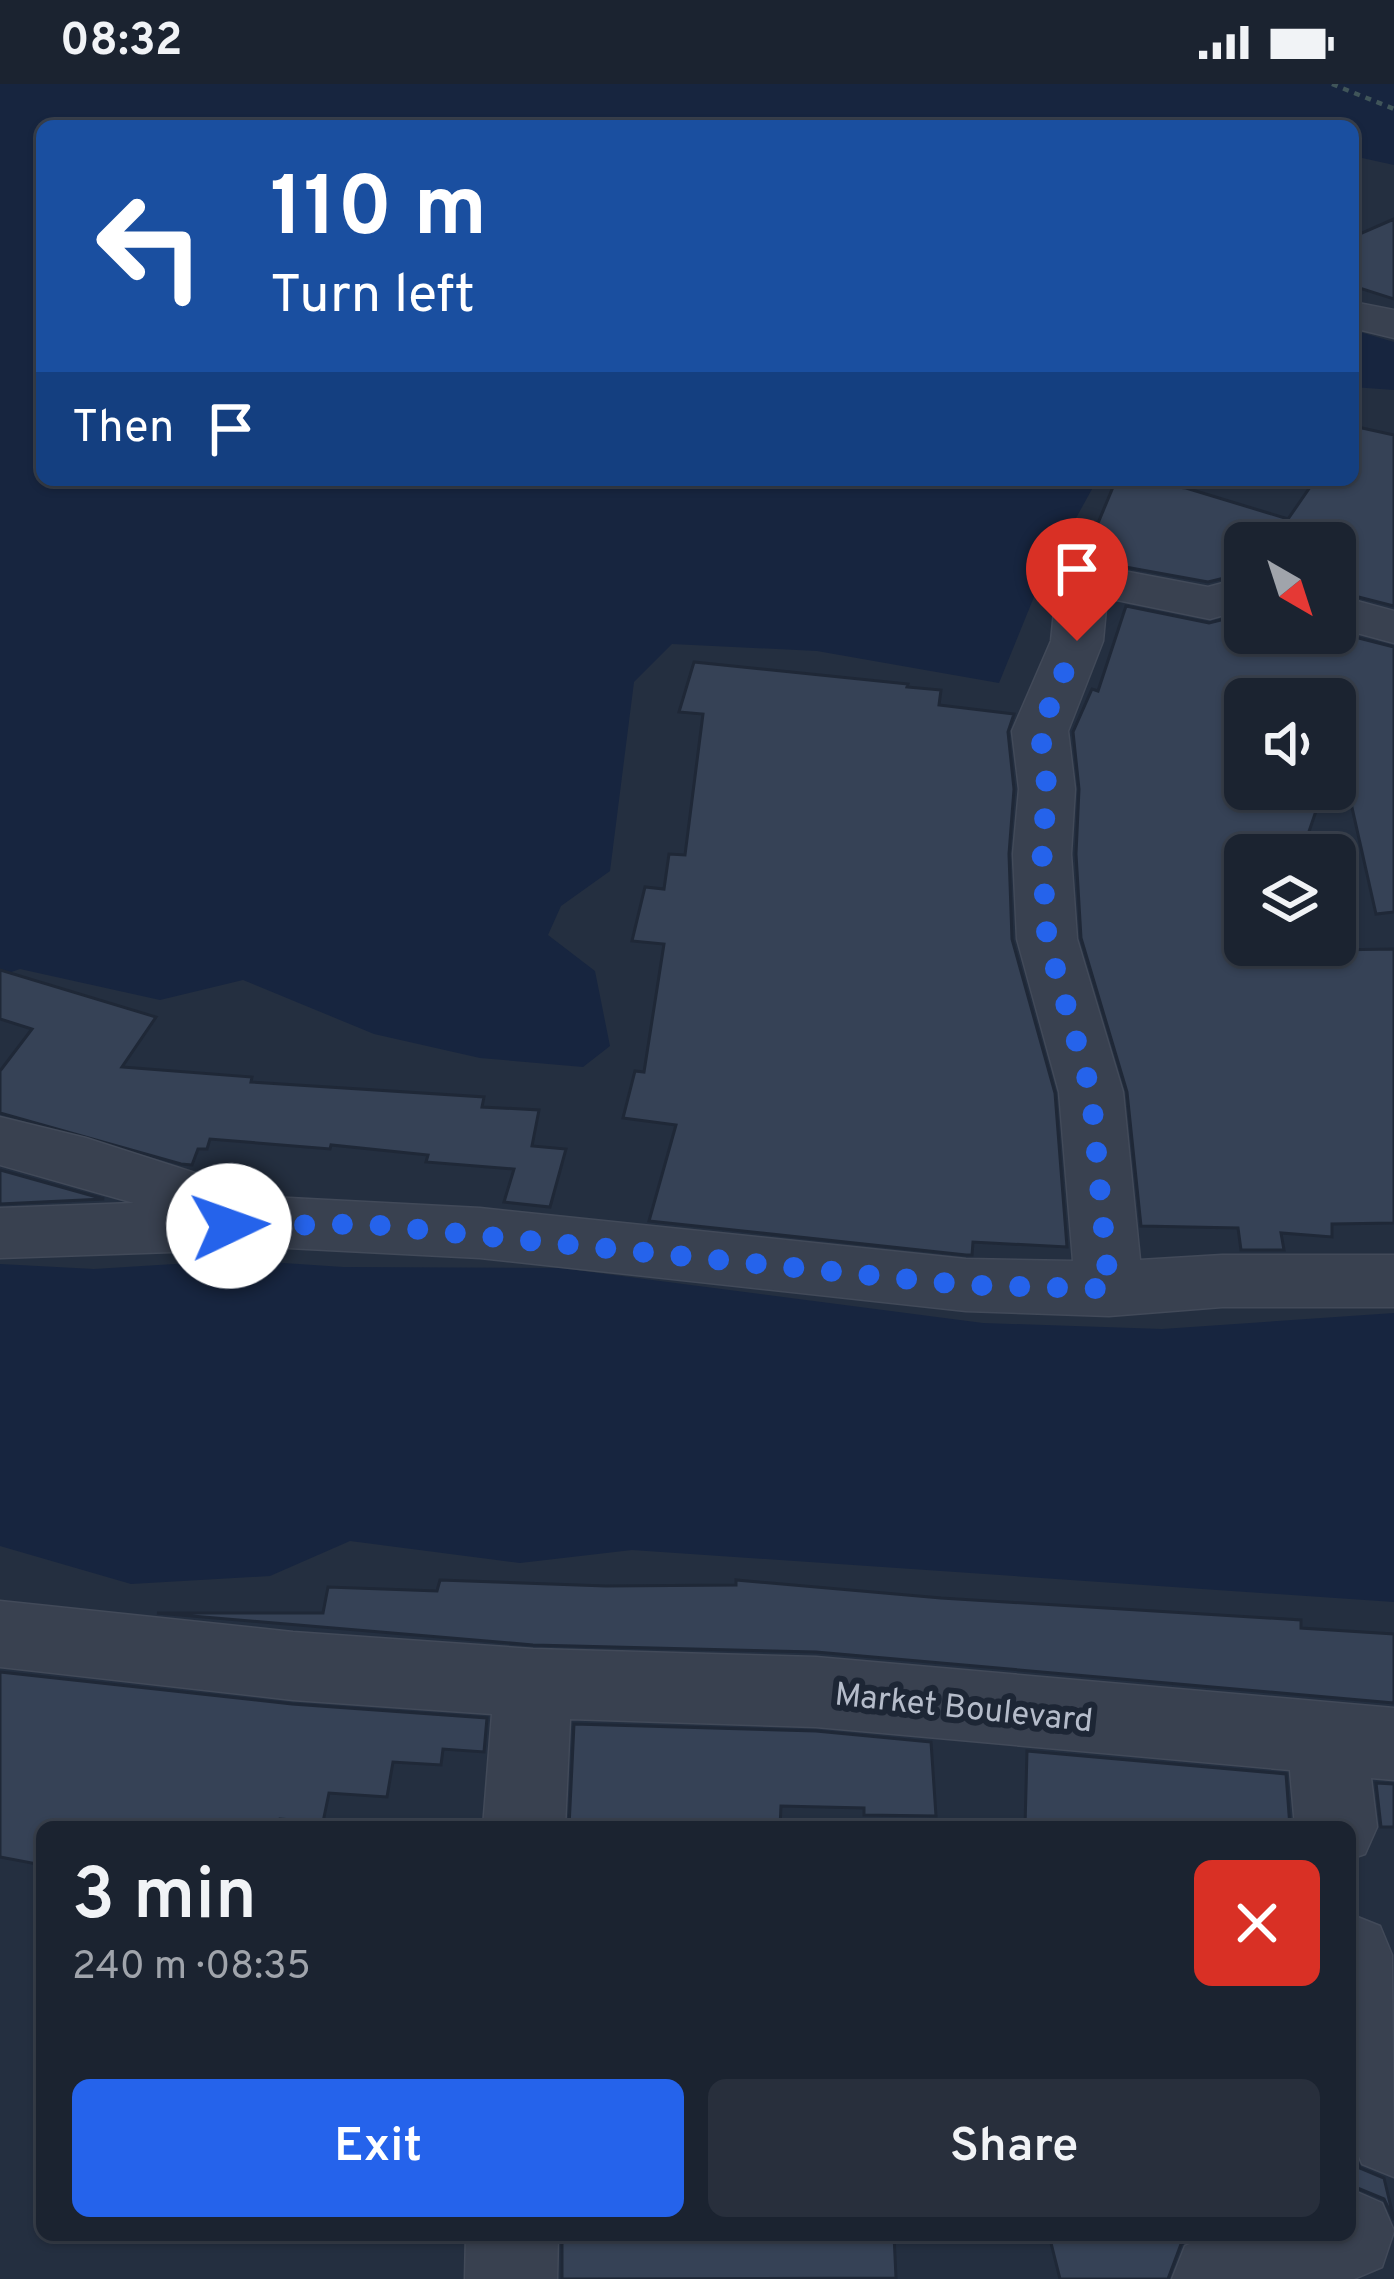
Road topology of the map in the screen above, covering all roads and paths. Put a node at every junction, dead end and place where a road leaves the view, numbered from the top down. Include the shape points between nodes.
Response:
1 (1335, 85) edge
2 (1394, 109) edge
3 (1359, 316) edge
4 (1394, 324) edge
5 (1224, 599) edge
6 (1356, 617) edge
7 (1394, 627) edge
8 (0, 1141) edge
9 (269, 1222) junction
10 (0, 1233) edge
11 (1394, 1281) edge
12 (1109, 1289) junction
13 (0, 1634) edge
14 (533, 1683) junction
15 (1360, 1743) edge
16 (524, 1821) edge
17 (1338, 1821) edge
18 (1356, 1995) edge
19 (1394, 2132) edge
20 (1394, 2220) edge
21 (1356, 2233) edge
22 (512, 2241) edge
23 (1332, 2241) edge
24 (512, 2279) edge
25 (1217, 2279) edge

1 - 2 path
3 - 4 street
5 - 12 street via 1210,604 1097,580 1082,592 1077,641 1040,730 1047,939 1091,1092
6 - 7 street
8 - 9 street
9 - 10 street
9 - 12 street via 480,1233 966,1285
11 - 12 street
13 - 14 street, Market Boulevard
14 - 15 street, Market Boulevard via 816,1692
14 - 16 street
15 - 17 street
18 - 19 street
20 - 21 street
22 - 24 street
23 - 25 street

